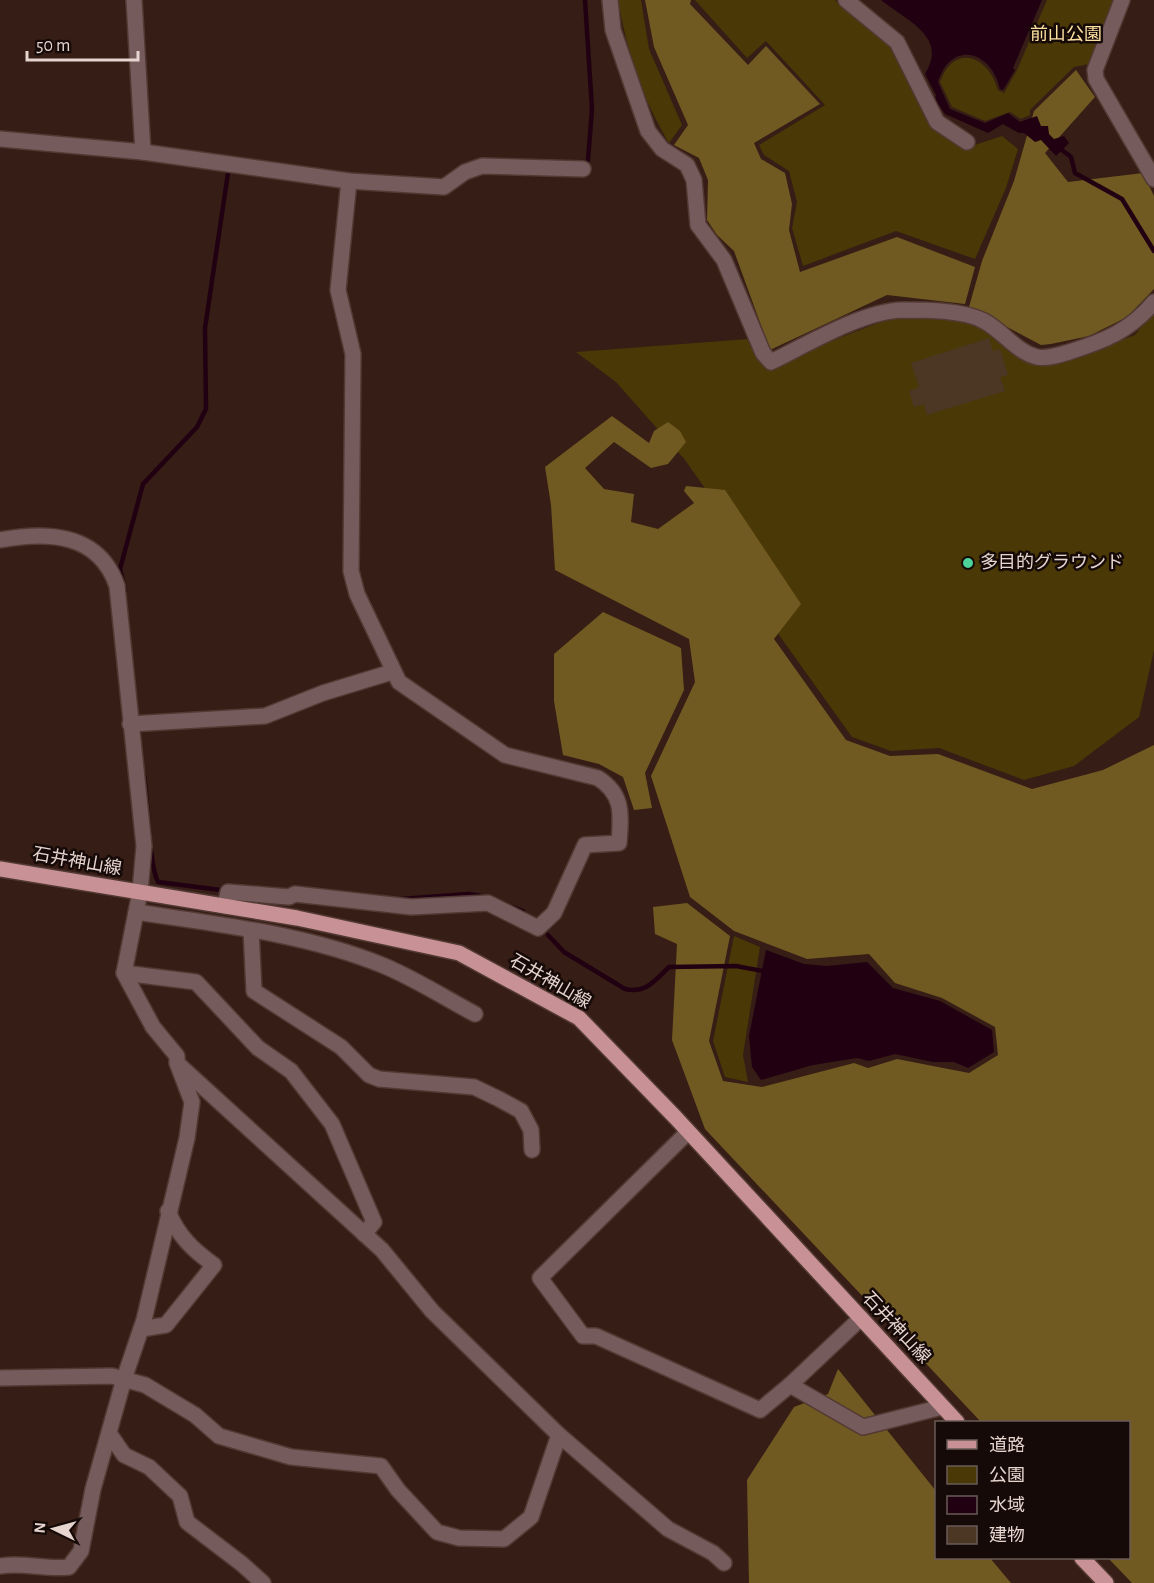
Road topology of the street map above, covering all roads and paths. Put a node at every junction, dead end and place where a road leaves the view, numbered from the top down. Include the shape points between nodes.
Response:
1 (134, 0) edge
2 (610, 0) edge
3 (846, 0) edge
4 (1122, 0) edge
5 (0, 138) edge
6 (967, 142) dead end
7 (143, 152) junction
8 (583, 169) dead end
9 (1154, 179) edge
10 (348, 181) junction
11 (1154, 303) edge
12 (0, 540) edge
13 (392, 672) junction
14 (135, 724) junction
15 (0, 868) edge
16 (140, 892) junction
17 (225, 906) junction
18 (136, 912) junction
19 (251, 930) junction
20 (124, 973) junction
21 (475, 1014) dead end
22 (177, 1063) junction
23 (688, 1132) junction
24 (532, 1150) dead end
25 (168, 1211) junction
26 (364, 1234) junction
27 (861, 1318) junction
28 (141, 1329) junction
29 (0, 1378) edge
30 (124, 1379) junction
31 (790, 1385) junction
32 (942, 1407) junction
33 (956, 1421) edge
34 (109, 1433) junction
35 (559, 1435) junction
36 (1084, 1559) edge
37 (724, 1563) dead end
38 (0, 1566) edge
39 (56, 1576) edge
40 (263, 1583) edge
41 (1106, 1583) edge

1 - 7 street
2 - 11 street via 613,30 648,131 662,149 687,165 694,180 698,225 724,260 763,353 771,362 872,316 901,310 970,315 986,322 1018,348 1037,357 1051,357 1122,333
3 - 6 street via 897,42 937,122
4 - 9 street via 1095,70 1096,79
5 - 7 street
7 - 10 street
8 - 10 street via 482,166 444,187
10 - 13 street via 338,290 353,354 351,571 357,594
12 - 14 street via 54,537 78,541 102,557 117,586
13 - 14 street via 322,693 265,716
13 - 17 street via 406,688 505,755 598,778 611,786 618,796 619,843 585,845 554,913 538,928 488,903 411,907 295,894 289,897 228,892
14 - 16 street via 144,846
15 - 16 main road, 石井神山線
16 - 17 main road, 石井神山線
16 - 18 street
17 - 23 main road, 石井神山線 via 459,953 579,1018
18 - 19 street
18 - 20 street
19 - 21 street via 382,965
19 - 24 street via 254,991 341,1047 369,1075 474,1087 521,1111 531,1130
20 - 22 street via 153,1027 177,1056
20 - 26 street via 196,982 258,1048 291,1071 332,1124 374,1222
22 - 25 street via 192,1102
22 - 26 street
23 - 27 main road, 石井神山線
23 - 31 street via 540,1278 583,1335 596,1336 760,1410
25 - 28 street
25 - 28 street via 175,1229 191,1248 214,1265 166,1325
26 - 35 street via 432,1311
27 - 31 street
27 - 32 main road, 石井神山線
28 - 30 street
29 - 30 street
30 - 34 street
30 - 35 street via 145,1385 195,1415 219,1436 291,1457 381,1466 437,1532 459,1538 504,1539 531,1517
31 - 32 street via 863,1427
32 - 33 main road, 石井神山線
34 - 39 street via 81,1551
34 - 40 street via 124,1455 149,1467 180,1496 186,1522
35 - 37 street via 668,1529
36 - 41 main road
38 - 39 street via 17,1563

